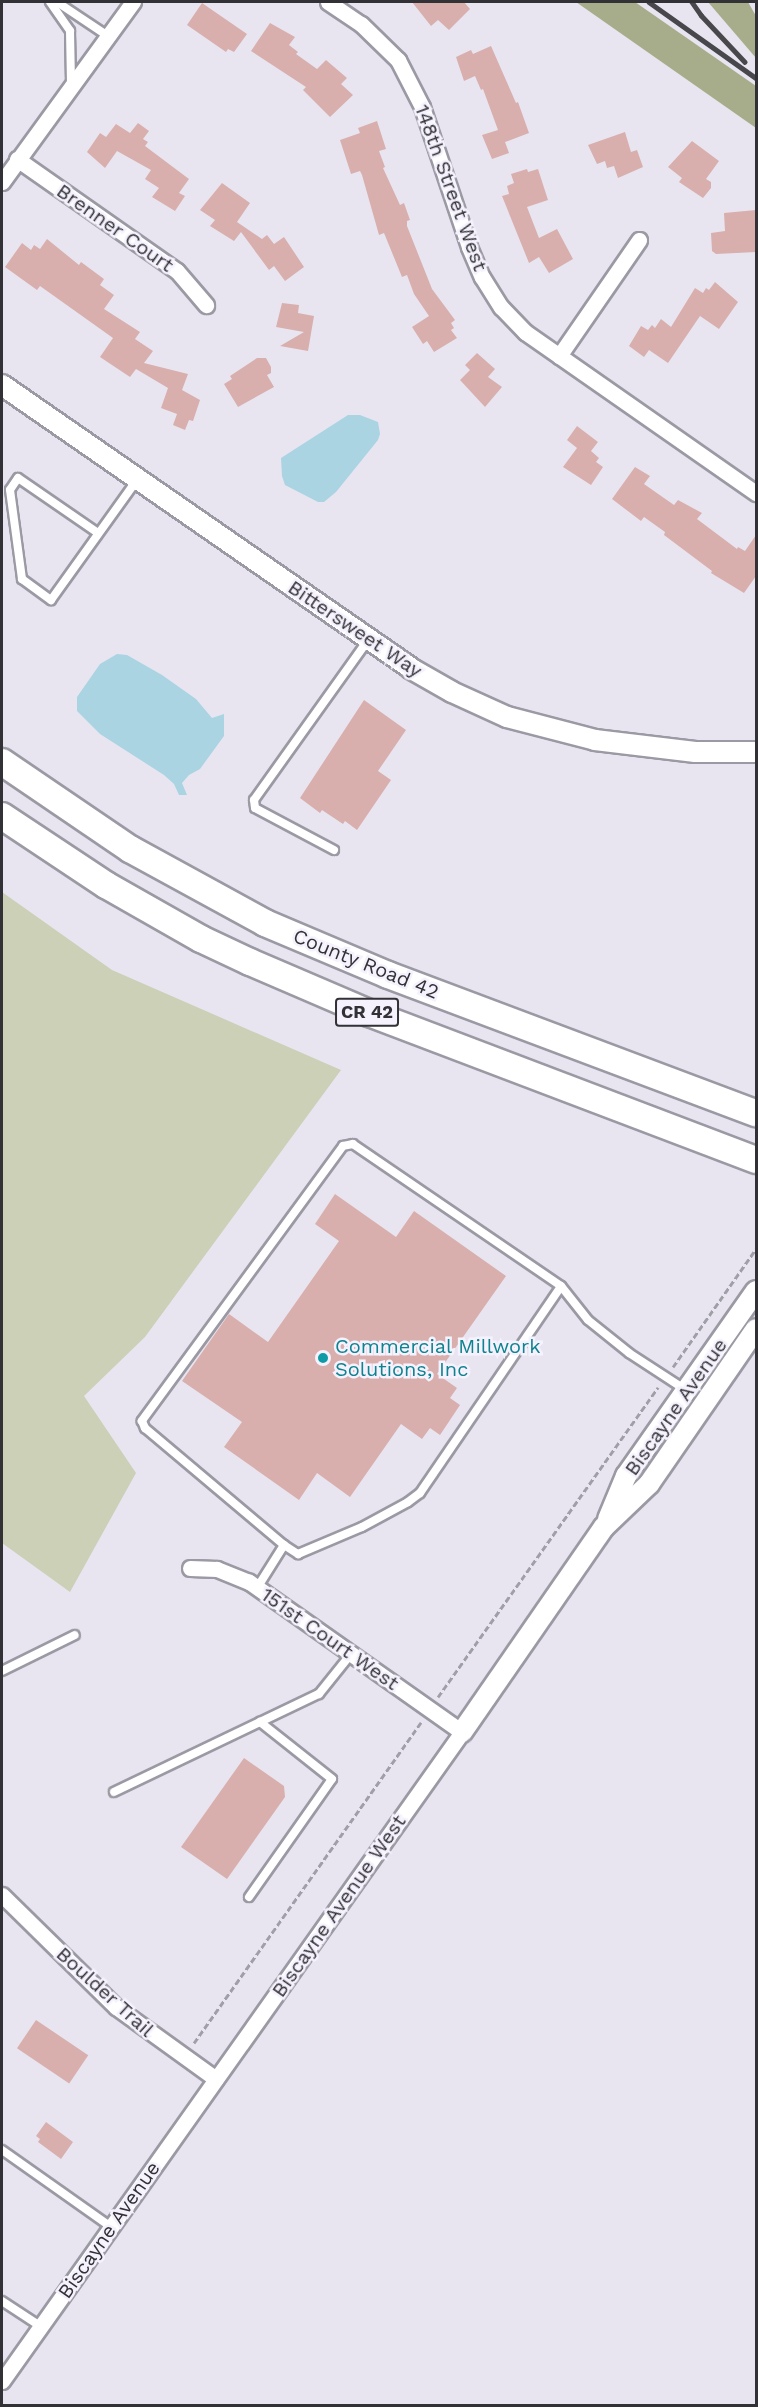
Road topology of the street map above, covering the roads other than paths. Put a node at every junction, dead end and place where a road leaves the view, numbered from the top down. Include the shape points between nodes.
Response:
1 (50, 2) edge
2 (57, 2) edge
3 (133, 2) edge
4 (328, 2) edge
5 (108, 36) junction
6 (71, 85) junction
7 (17, 159) junction
8 (2, 182) edge
9 (639, 240) dead end
10 (206, 306) dead end
11 (559, 356) junction
12 (2, 385) edge
13 (138, 479) junction
14 (756, 494) edge
15 (98, 533) junction
16 (369, 639) junction
17 (756, 752) edge
18 (2, 762) edge
19 (2, 816) edge
20 (334, 850) dead end
21 (756, 1113) edge
22 (756, 1160) edge
23 (561, 1286) junction
24 (756, 1291) edge
25 (756, 1329) edge
26 (687, 1390) junction
27 (604, 1527) junction
28 (284, 1545) junction
29 (190, 1568) dead end
30 (256, 1588) junction
31 (75, 1635) dead end
32 (351, 1654) junction
33 (2, 1671) edge
34 (260, 1722) junction
35 (462, 1732) junction
36 (114, 1792) dead end
37 (2, 1895) edge
38 (249, 1897) dead end
39 (216, 2079) junction
40 (2, 2150) edge
41 (111, 2227) junction
42 (2, 2301) edge
43 (40, 2326) junction
44 (2, 2381) edge

1 - 6 lane via 70,31
2 - 5 lane
3 - 5 street
4 - 11 street, 148th Street West via 361,24 399,60 422,107 482,277 501,307 525,332
5 - 6 street
6 - 7 street
7 - 8 street
7 - 10 street, Brenner Court via 177,271
9 - 11 street
11 - 14 street, 148th Street West
12 - 13 street, Bittersweet Way
13 - 15 lane
13 - 16 street, Bittersweet Way
15 - 15 lane via 51,600 22,579 10,490 18,478
16 - 17 street, Bittersweet Way via 452,693 507,717 550,730 632,747
16 - 20 lane via 254,800 255,808
18 - 21 highway, County Road 42 / CR 42 via 130,849 275,928 388,975
19 - 22 highway, CR 42 via 115,890 250,962 369,1013
23 - 26 lane via 588,1320 629,1353
23 - 28 lane via 420,1493 362,1527 298,1554
23 - 28 lane via 353,1144 343,1146 142,1421 145,1428
24 - 26 street, Biscayne Avenue
25 - 27 street, Biscayne Avenue via 649,1484
26 - 27 street, Biscayne Avenue via 626,1476
27 - 35 street, Biscayne Avenue
28 - 30 lane
29 - 30 street, 151st Court West via 217,1569
30 - 32 street, 151st Court West
31 - 33 lane
32 - 34 lane via 319,1694
32 - 35 street, 151st Court West
34 - 36 lane
34 - 38 lane via 332,1779
35 - 39 street, Biscayne Avenue West
37 - 39 street, Boulder Trail via 117,2007
39 - 41 street, Biscayne Avenue
40 - 41 lane
41 - 43 street, Biscayne Avenue
42 - 43 lane
43 - 44 street, Biscayne Avenue

